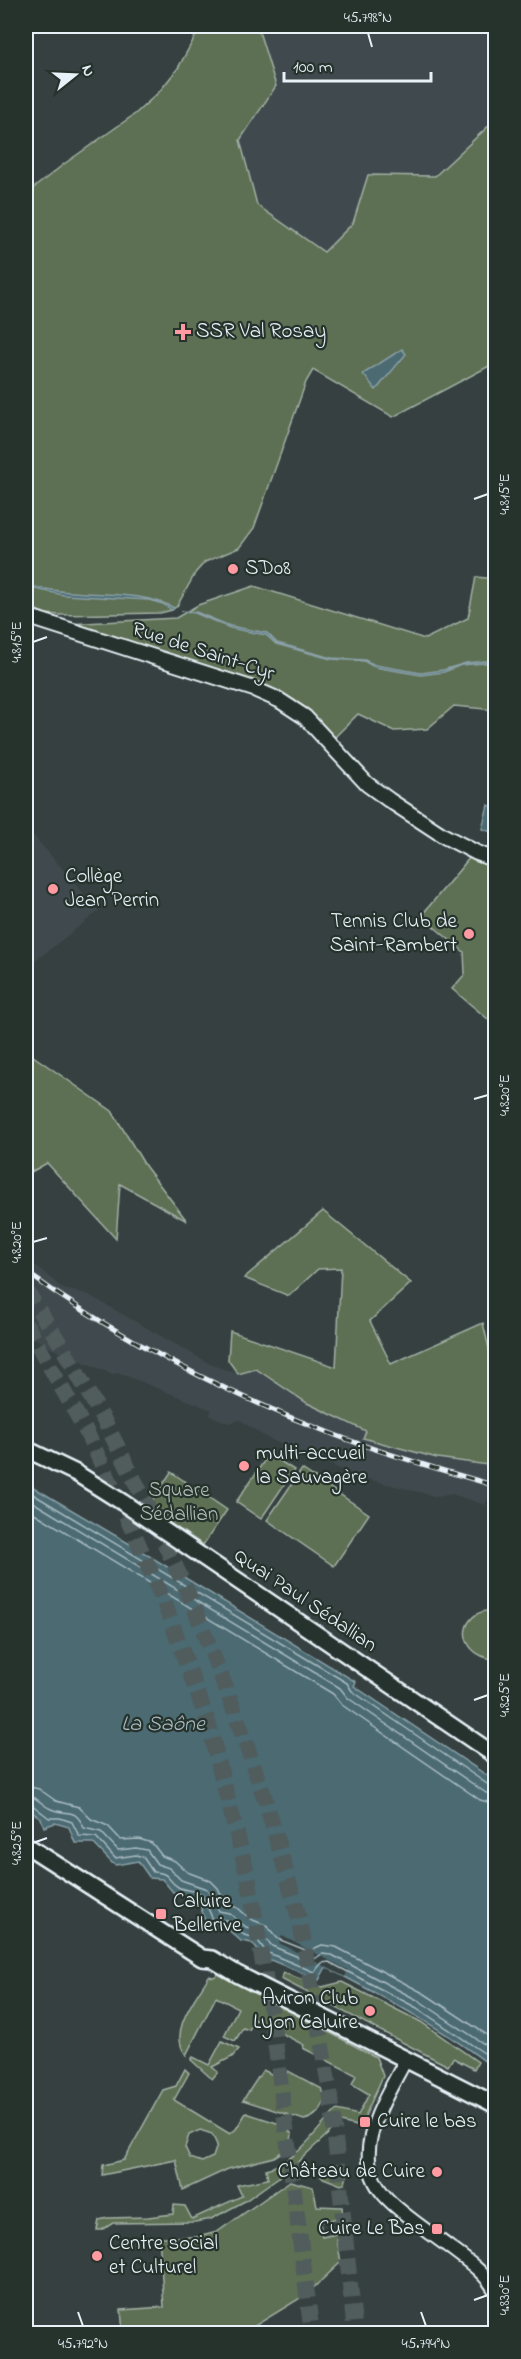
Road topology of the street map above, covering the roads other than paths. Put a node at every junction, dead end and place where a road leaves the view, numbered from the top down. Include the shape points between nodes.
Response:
1 (26, 616) edge
2 (495, 860) edge
3 (26, 1449) edge
4 (495, 1756) edge
5 (26, 1835) edge
6 (26, 1845) edge
7 (68, 1868) junction
8 (406, 2059) junction
9 (495, 2105) edge
10 (495, 2292) edge

1 - 2 main road, Rue de Saint-Cyr via 279,700 305,717 367,784 444,836
3 - 4 main road, Quai Paul Sédallian via 76,1473 122,1502
5 - 7 main road
6 - 7 main road
7 - 8 main road via 202,1958 212,1959
8 - 9 main road
8 - 10 street via 372,2128 368,2154 373,2177 385,2197 477,2268

